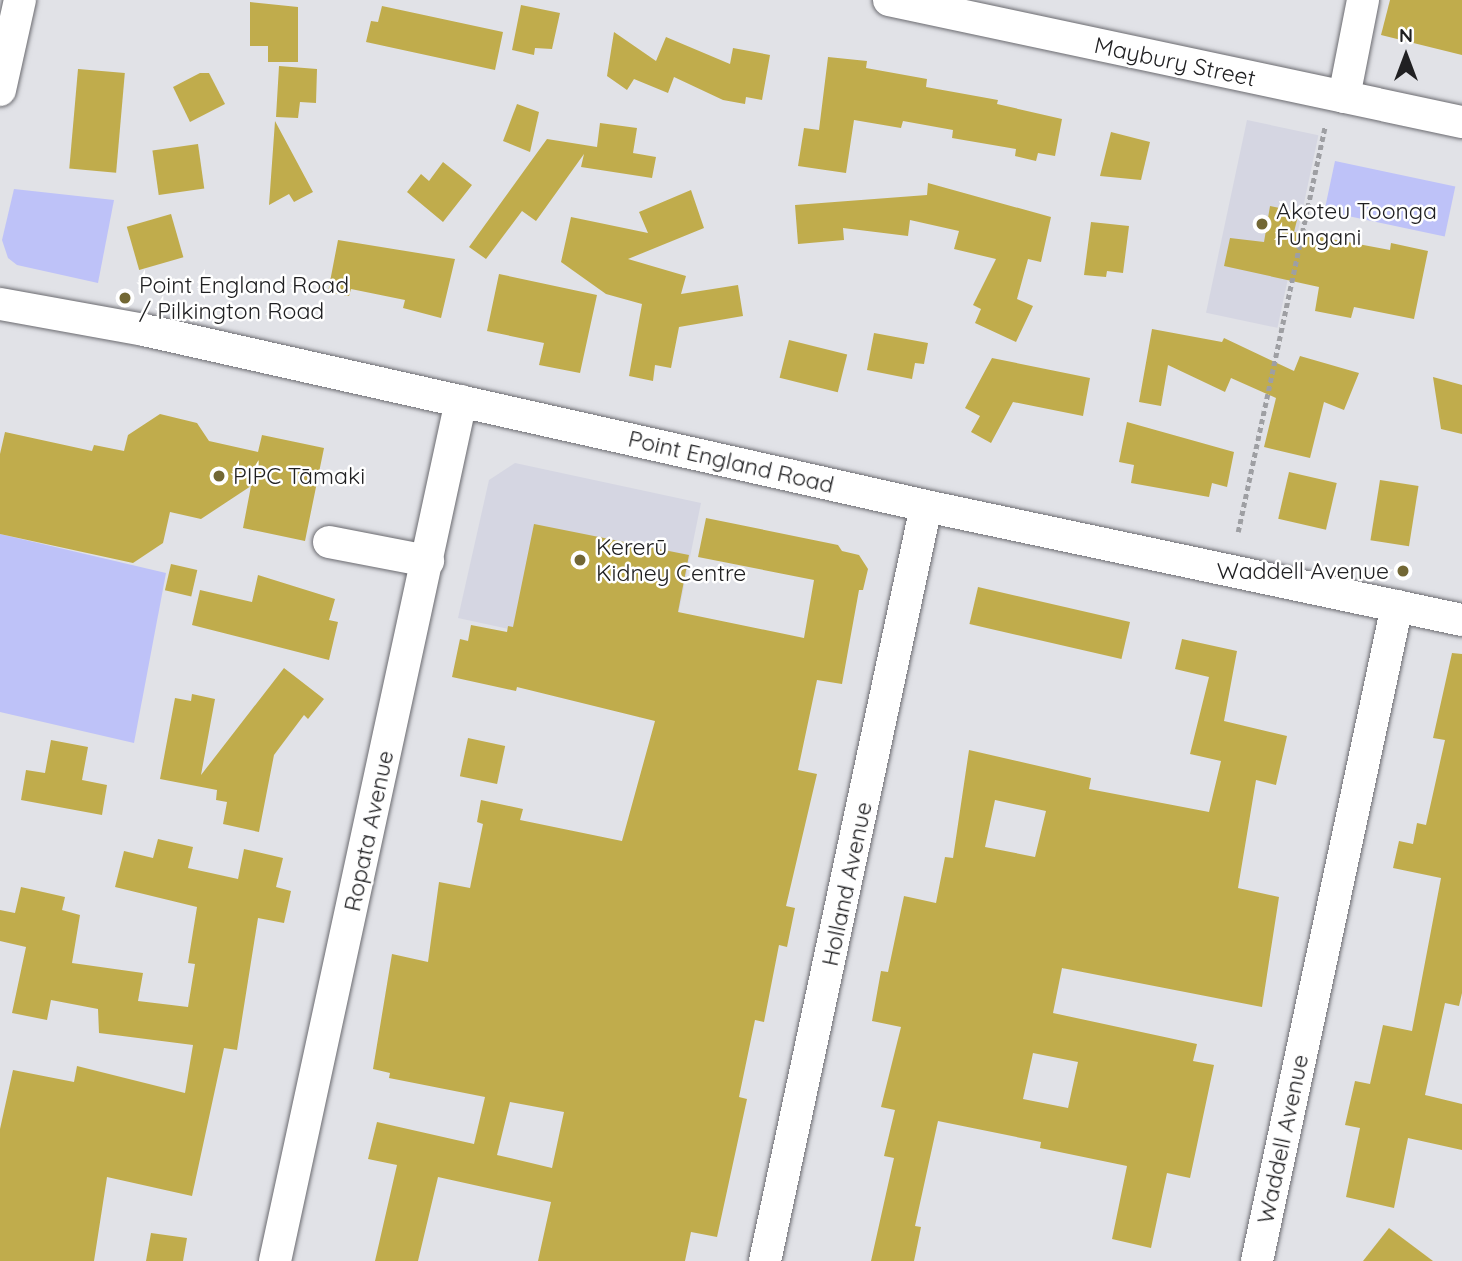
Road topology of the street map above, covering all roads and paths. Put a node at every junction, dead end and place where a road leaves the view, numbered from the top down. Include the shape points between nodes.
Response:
1 (20, 0) edge
2 (889, 0) edge
3 (1363, 0) edge
4 (0, 90) edge
5 (1344, 97) junction
6 (1462, 122) edge
7 (1325, 127) dead end
8 (0, 304) edge
9 (461, 401) junction
10 (926, 506) junction
11 (1238, 532) dead end
12 (329, 542) dead end
13 (428, 561) junction
14 (1397, 606) junction
15 (1462, 620) edge
16 (275, 1261) edge
17 (765, 1261) edge
18 (1258, 1261) edge

1 - 4 street
2 - 5 street, Maybury Street
3 - 5 street
5 - 6 street, Maybury Street
7 - 11 path
8 - 9 street, Point England Road via 145,330
9 - 10 street, Point England Road
9 - 13 street, Ropata Avenue
10 - 14 street, Point England Road
10 - 17 street, Holland Avenue
12 - 13 street
13 - 16 street, Ropata Avenue
14 - 15 street, Point England Road
14 - 18 street, Waddell Avenue

